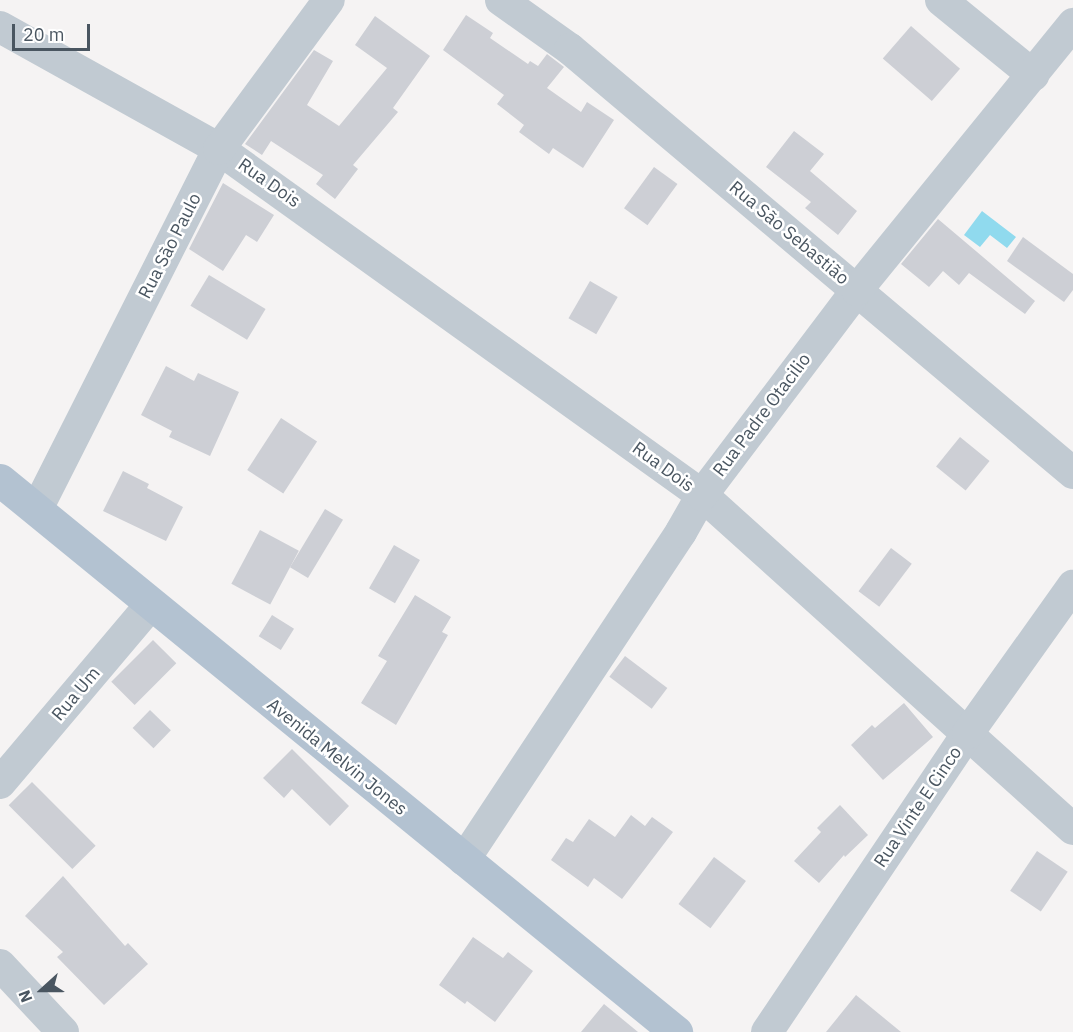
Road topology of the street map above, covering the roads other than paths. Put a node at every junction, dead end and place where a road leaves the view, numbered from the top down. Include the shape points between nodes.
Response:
1 (329, 0) edge
2 (501, 0) edge
3 (941, 0) edge
4 (1073, 24) edge
5 (0, 27) edge
6 (1034, 75) junction
7 (219, 149) junction
8 (857, 290) junction
9 (1073, 473) edge
10 (0, 480) edge
11 (702, 495) junction
12 (37, 509) junction
13 (1073, 586) edge
14 (151, 604) junction
15 (968, 733) junction
16 (0, 783) edge
17 (1073, 829) edge
18 (464, 860) junction
19 (0, 965) edge
20 (63, 1032) edge
21 (676, 1032) edge
22 (767, 1032) edge

1 - 7 street, Rua São Paulo
2 - 8 street, Rua São Sebastião via 570,49
3 - 6 street
4 - 6 street, Rua Padre Otacilio
5 - 7 street, Rua Dois
6 - 8 street, Rua Padre Otacilio
7 - 11 street, Rua Dois
7 - 12 street, Rua São Paulo
8 - 9 street, Rua São Sebastião
8 - 11 street, Rua Padre Otacilio
10 - 12 main road, Avenida Melvin Jones
11 - 15 street, Rua Dois
11 - 18 street, Rua Padre Otacilio
12 - 14 main road, Avenida Melvin Jones
13 - 15 street, Rua Vinte E Cinco
14 - 16 street, Rua Um
14 - 18 main road, Avenida Melvin Jones
15 - 17 street, Rua Dois
15 - 22 street, Rua Vinte E Cinco
18 - 21 main road, Avenida Melvin Jones
19 - 20 street

